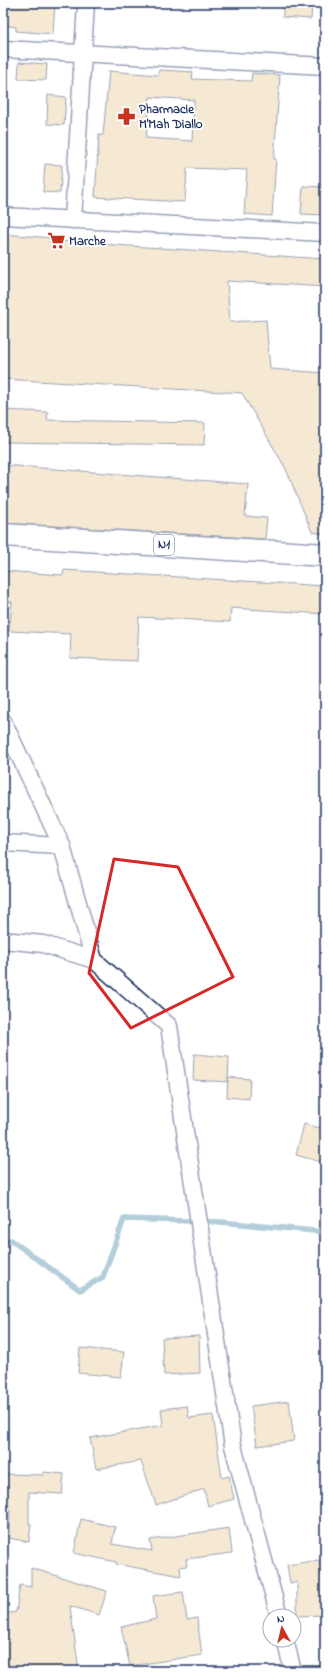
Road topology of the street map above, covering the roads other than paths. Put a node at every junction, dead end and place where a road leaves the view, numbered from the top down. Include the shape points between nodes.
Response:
1 (86, 3) edge
2 (3, 49) edge
3 (83, 54) junction
4 (325, 66) edge
5 (3, 216) edge
6 (73, 220) junction
7 (325, 233) edge
8 (3, 535) edge
9 (325, 555) edge
10 (3, 721) edge
11 (3, 843) edge
12 (62, 846) junction
13 (3, 940) edge
14 (94, 960) junction
15 (277, 1608) edge
16 (287, 1648) edge
17 (293, 1671) edge

1 - 3 street
2 - 3 street
3 - 4 street
3 - 6 street
5 - 6 street
6 - 7 street
8 - 9 highway, N1
10 - 12 street
11 - 12 street
12 - 14 street
13 - 14 street via 43,944
14 - 15 street via 170,1026 233,1446
16 - 17 street

